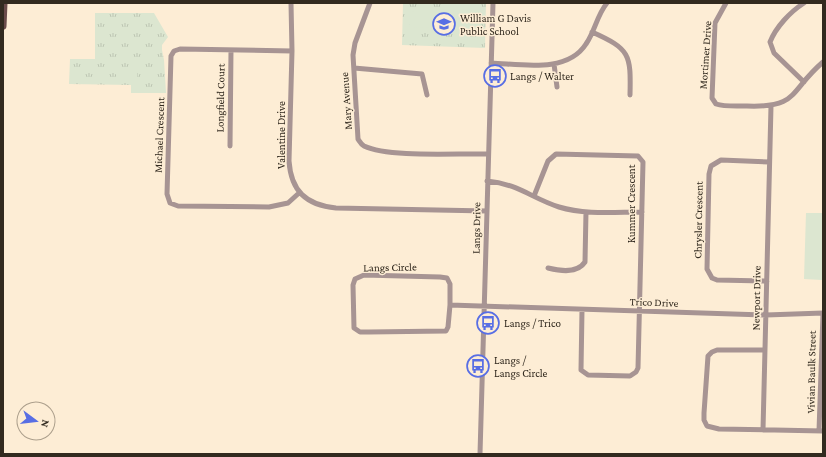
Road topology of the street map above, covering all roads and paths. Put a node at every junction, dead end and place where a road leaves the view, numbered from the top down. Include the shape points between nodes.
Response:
1 (4, 3) edge
2 (291, 3) edge
3 (370, 3) edge
4 (493, 3) edge
5 (607, 3) edge
6 (725, 3) edge
7 (804, 3) edge
8 (3, 26) edge
9 (592, 32) junction
10 (231, 50) junction
11 (292, 51) junction
12 (823, 62) edge
13 (491, 63) junction
14 (554, 64) junction
15 (354, 68) junction
16 (804, 82) junction
17 (557, 87) dead end
18 (630, 94) dead end
19 (427, 95) dead end
20 (771, 106) junction
21 (230, 146) dead end
22 (488, 154) junction
23 (769, 162) junction
24 (487, 181) junction
25 (299, 193) junction
26 (534, 196) junction
27 (487, 211) junction
28 (586, 212) junction
29 (642, 212) junction
30 (548, 268) dead end
31 (767, 281) junction
32 (450, 305) junction
33 (484, 307) junction
34 (582, 310) junction
35 (640, 312) junction
36 (823, 313) edge
37 (766, 315) junction
38 (765, 350) junction
39 (822, 371) edge
40 (763, 430) junction
41 (821, 431) edge
42 (480, 454) edge

1 - 8 main road
2 - 11 street, Valentine Drive
3 - 15 street, Mary Avenue via 355,43
4 - 13 street, Langs Drive
5 - 9 street
6 - 20 street, Mortimer Drive via 716,23 712,70 713,102 720,105
7 - 16 street via 794,10 770,42 774,53
9 - 14 street via 580,52
9 - 18 street via 624,49 629,60
10 - 11 street, Michael Crescent
10 - 21 street, Longfield Court
10 - 25 street, Michael Crescent via 180,48 171,56 168,199 170,203 178,206 269,207 288,203
11 - 25 street, Valentine Drive via 289,161 291,177
12 - 16 street, Mortimer Drive
13 - 14 street
13 - 22 street, Langs Drive
14 - 17 street
15 - 19 street via 422,74
15 - 22 street, Mary Avenue via 358,139 361,144 390,152
16 - 20 street, Mortimer Drive via 786,101
20 - 23 street, Newport Drive
22 - 24 street, Langs Drive
23 - 31 street, Newport Drive
23 - 31 street, Chrysler Crescent via 721,160 711,166 707,269 717,280
24 - 26 street via 507,183
24 - 27 street, Langs Drive
25 - 27 street via 315,204 336,208
26 - 28 street via 560,207
26 - 29 street, Kummer Crescent via 548,162 556,154 638,156 643,162
27 - 33 street, Langs Drive
28 - 29 street
28 - 30 street via 585,262 581,268
29 - 35 street, Kummer Crescent
31 - 37 street, Newport Drive
32 - 32 street, Langs Circle via 450,284 447,278 364,276 355,279 353,285 353,323 354,328 360,332 446,331
32 - 33 street
33 - 34 street, Trico Drive
33 - 42 street, Langs Drive
34 - 35 street, Trico Drive
34 - 35 street, Kummer Crescent via 580,366 588,375 630,376 636,372
35 - 37 street, Trico Drive
36 - 37 street, Trico Drive
36 - 39 street, Vivian Baulk Street
37 - 38 street, Newport Drive
38 - 40 street, Newport Drive
38 - 40 street via 712,352 706,363 704,406 704,420 712,429
39 - 41 street, Vivian Baulk Street
40 - 41 street

